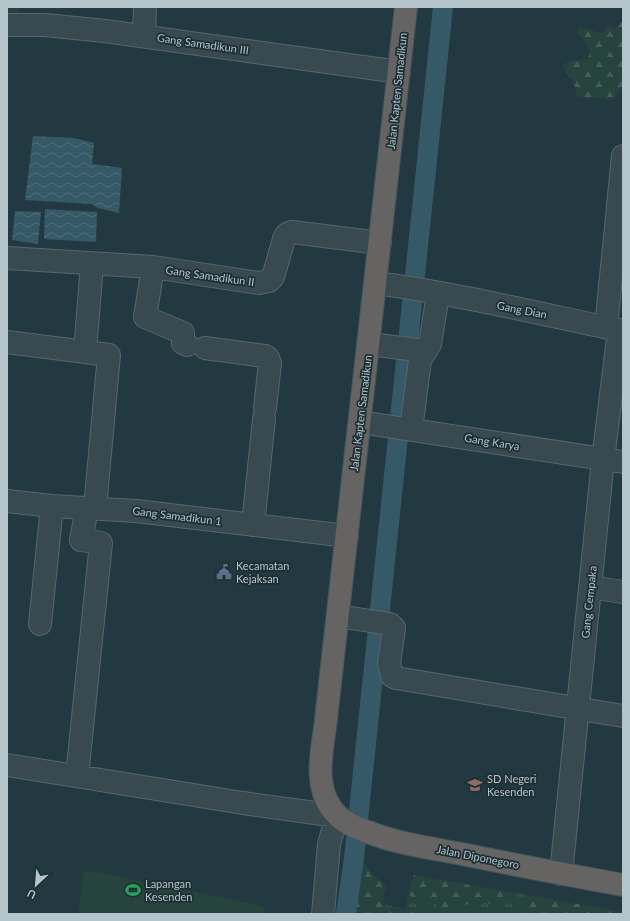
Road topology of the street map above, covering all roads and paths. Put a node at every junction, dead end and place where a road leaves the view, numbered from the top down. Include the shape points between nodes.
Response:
1 (145, 7) edge
2 (406, 7) edge
3 (34, 16) edge
4 (7, 25) edge
5 (144, 36) junction
6 (399, 72) junction
7 (623, 156) edge
8 (380, 243) junction
9 (7, 258) edge
10 (92, 264) junction
11 (153, 267) junction
12 (376, 283) junction
13 (420, 290) junction
14 (616, 329) edge
15 (7, 342) edge
16 (369, 344) junction
17 (422, 351) junction
18 (85, 352) junction
19 (360, 422) junction
20 (401, 428) junction
21 (613, 461) edge
22 (7, 501) edge
23 (52, 506) junction
24 (91, 508) junction
25 (254, 525) junction
26 (347, 536) junction
27 (590, 587) junction
28 (623, 592) edge
29 (338, 616) junction
30 (40, 624) dead end
31 (579, 708) junction
32 (623, 716) edge
33 (8, 765) edge
34 (77, 776) junction
35 (352, 824) junction
36 (561, 874) junction
37 (623, 885) edge
38 (323, 914) edge

1 - 5 street
2 - 6 highway, Jalan Kapten Samadikun
3 - 4 street, Gang Samadikun III
3 - 5 street, Gang Samadikun III via 45,24
5 - 6 street, Gang Samadikun III
6 - 8 highway, Jalan Kapten Samadikun
7 - 14 street, Gang Cempaka
8 - 11 street, Gang Samadikun II via 292,232 284,239 272,277 259,283
8 - 12 highway, Jalan Kapten Samadikun
9 - 10 street, Gang Samadikun II
10 - 11 street, Gang Samadikun II
10 - 18 street
11 - 25 street via 145,317 183,333 183,343 265,356 270,363
12 - 13 street, Gang Dian
12 - 16 highway, Jalan Kapten Samadikun
13 - 14 street, Gang Dian
13 - 17 street via 430,344
14 - 21 street, Gang Cempaka
15 - 18 street
16 - 17 street
16 - 19 highway, Jalan Kapten Samadikun
17 - 20 street
18 - 24 street via 110,356
19 - 20 street, Gang Karya
19 - 26 highway, Jalan Kapten Samadikun
20 - 21 street, Gang Karya
21 - 27 street, Gang Cempaka
22 - 23 street, Gang Samadikun 1
23 - 24 street, Gang Samadikun 1
23 - 30 street
24 - 25 street, Gang Samadikun 1
24 - 34 street via 81,540 101,543
25 - 26 street, Gang Samadikun 1
26 - 29 highway, Jalan Kapten Samadikun
27 - 28 street
27 - 31 street, Gang Cempaka
29 - 31 street via 390,624 394,628 389,663 392,676 403,680
29 - 35 highway, Jalan Kapten Samadikun via 320,771 330,807
31 - 32 street
31 - 36 street, Gang Cempaka
33 - 34 street
34 - 35 street
35 - 36 highway, Jalan Diponegoro via 395,841
35 - 38 street via 328,857
36 - 37 highway, Jalan Diponegoro

